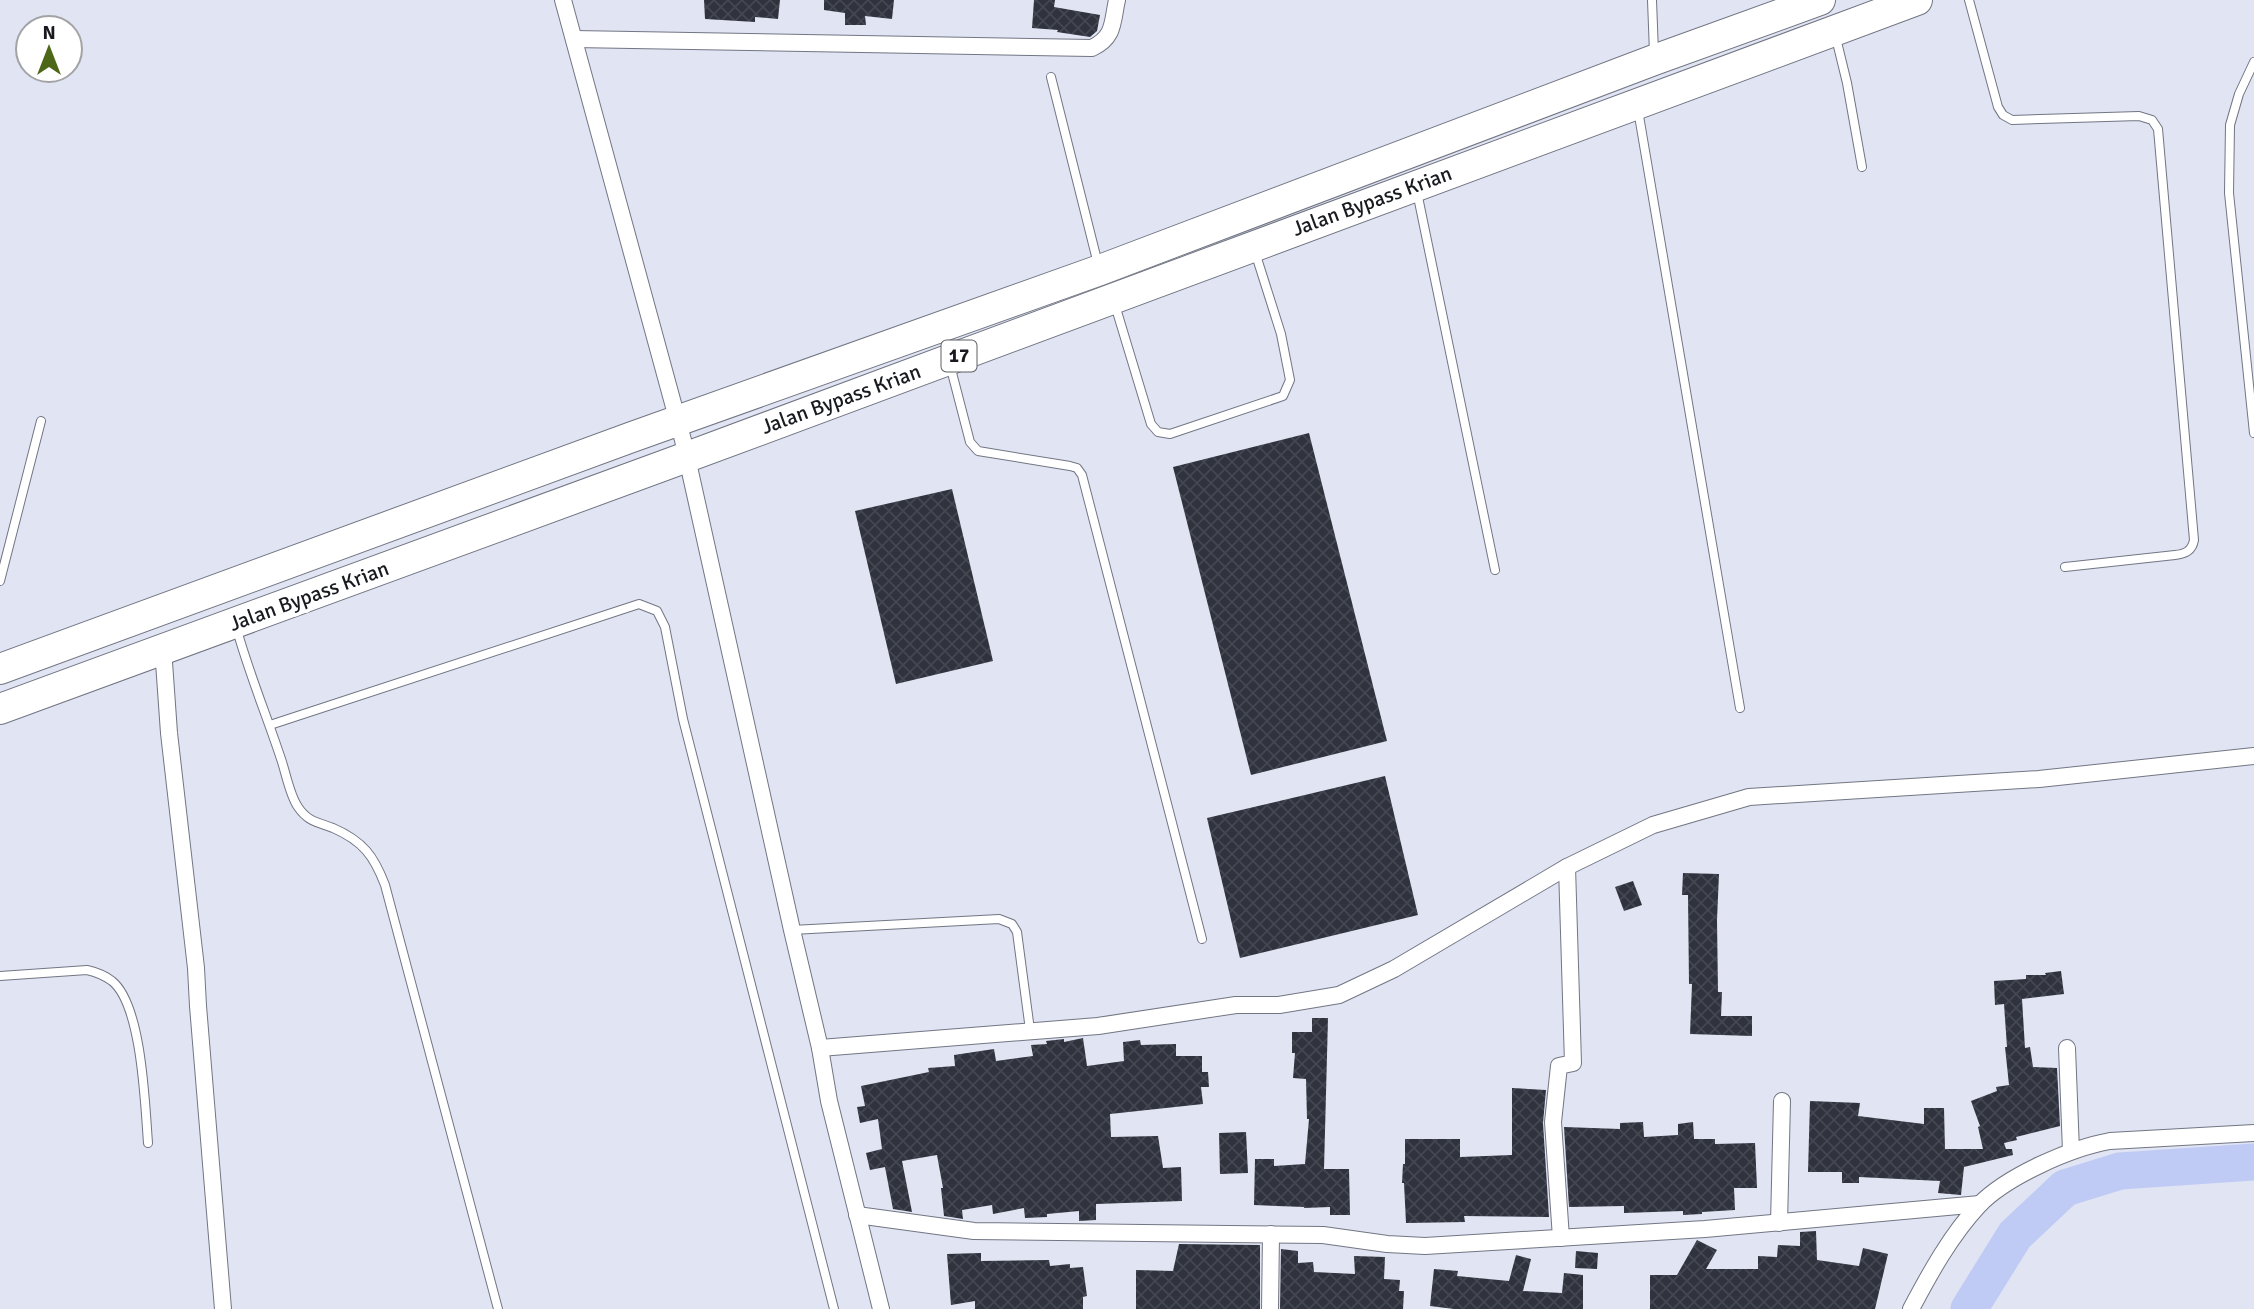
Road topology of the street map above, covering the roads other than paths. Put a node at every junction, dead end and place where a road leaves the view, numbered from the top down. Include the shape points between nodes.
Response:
1 (563, 0) edge
2 (1117, 0) edge
3 (1652, 0) edge
4 (1820, 0) edge
5 (1917, 0) edge
6 (1969, 0) edge
7 (1834, 31) junction
8 (574, 39) junction
9 (1654, 60) junction
10 (2254, 62) edge
11 (1051, 77) dead end
12 (1637, 104) junction
13 (1862, 167) dead end
14 (1416, 185) junction
15 (1253, 246) junction
16 (1100, 270) junction
17 (1114, 299) junction
18 (949, 360) junction
19 (41, 421) dead end
20 (678, 421) junction
21 (2254, 433) edge
22 (687, 457) junction
23 (2065, 567) dead end
24 (1495, 570) dead end
25 (0, 581) edge
26 (235, 624) junction
27 (163, 648) junction
28 (0, 669) edge
29 (1740, 708) dead end
30 (0, 709) edge
31 (270, 725) junction
32 (2254, 756) edge
33 (1567, 867) junction
34 (792, 930) junction
35 (1202, 939) dead end
36 (0, 976) edge
37 (1030, 1030) junction
38 (820, 1048) junction
39 (2067, 1048) dead end
40 (1782, 1101) dead end
41 (2254, 1133) edge
42 (148, 1143) dead end
43 (2071, 1151) junction
44 (1980, 1204) junction
45 (857, 1215) junction
46 (1779, 1223) junction
47 (1271, 1234) junction
48 (1560, 1238) junction
49 (223, 1309) edge
50 (498, 1309) edge
51 (834, 1309) edge
52 (881, 1309) edge
53 (1270, 1309) edge
54 (1911, 1309) edge

1 - 8 street
2 - 8 street via 1109,36 1092,48
3 - 9 lane
4 - 9 highway, Jalan Bypass Krian / 17
5 - 7 highway, Jalan Bypass Krian / 17
6 - 23 lane via 2003,115 2012,120 2138,116 2152,120 2158,129 2193,547 2180,554
7 - 12 highway, Jalan Bypass Krian / 17
7 - 13 lane
8 - 20 street
9 - 16 highway, Jalan Bypass Krian / 17
10 - 21 lane via 2230,125 2229,193
11 - 16 lane
12 - 14 highway, Jalan Bypass Krian / 17
12 - 29 lane
14 - 15 highway, Jalan Bypass Krian / 17
14 - 24 lane
15 - 17 highway, Jalan Bypass Krian / 17
15 - 17 lane via 1281,334 1290,380 1283,397 1170,434 1158,432 1151,424
16 - 20 highway, Jalan Bypass Krian / 17
17 - 18 highway, Jalan Bypass Krian / 17
18 - 22 highway, Jalan Bypass Krian / 17
18 - 35 lane via 970,442 978,451 1070,466 1082,475
19 - 25 lane
20 - 22 street
20 - 28 highway, Jalan Bypass Krian / 17
22 - 26 highway, Jalan Bypass Krian / 17
22 - 34 street
26 - 27 highway, Jalan Bypass Krian / 17
26 - 31 lane
27 - 30 highway, Jalan Bypass Krian / 17
27 - 49 street via 196,968
31 - 50 lane via 296,806 311,821 354,838 376,861
31 - 51 lane via 639,604 657,611 665,627 683,719
32 - 33 street via 2039,779 1749,797 1653,825
33 - 37 street via 1394,969 1339,995 1279,1005 1236,1004 1098,1026
33 - 48 street via 1573,1063 1559,1066 1553,1122
34 - 37 lane via 1006,921 1017,932
34 - 38 street
36 - 42 lane via 87,970 113,982 131,1011
37 - 38 street
38 - 45 street
39 - 43 street
40 - 46 street
41 - 43 street via 2110,1142
43 - 44 street via 2014,1179
44 - 46 street
44 - 54 street via 1947,1247
45 - 47 street via 974,1231
45 - 52 street
46 - 48 street
47 - 48 street via 1424,1246
47 - 53 street

